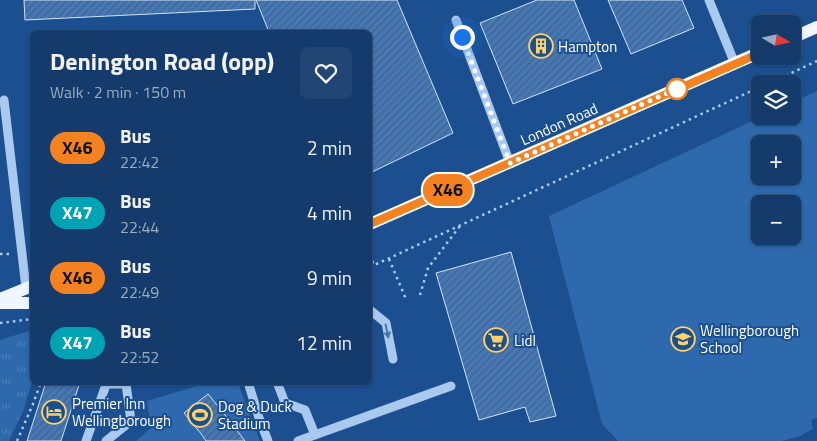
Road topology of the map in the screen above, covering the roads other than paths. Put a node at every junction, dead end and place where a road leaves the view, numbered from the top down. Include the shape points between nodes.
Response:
1 (709, 0) edge
2 (456, 20) dead end
3 (817, 27) edge
4 (801, 34) edge
5 (751, 56) edge
6 (735, 64) junction
7 (4, 100) dead end
8 (510, 163) junction
9 (372, 223) edge
10 (29, 287) edge
11 (0, 298) edge
12 (0, 303) edge
13 (30, 303) edge
14 (372, 312) edge
15 (393, 359) dead end
16 (106, 385) edge
17 (126, 385) edge
18 (249, 385) edge
19 (278, 385) edge
20 (451, 386) dead end
21 (315, 435) junction
22 (86, 441) edge
23 (106, 441) edge
24 (268, 441) edge
25 (298, 441) edge

1 - 6 street
2 - 8 street
3 - 4 main road
5 - 6 main road, London Road
6 - 8 main road, London Road
7 - 10 street
8 - 9 main road, London Road
10 - 11 main road
12 - 13 main road
14 -> 15 street via 386,323
16 - 22 street
17 - 23 street via 131,421
18 - 24 street
19 - 21 street via 285,404 305,410
20 - 21 street
21 - 25 street

